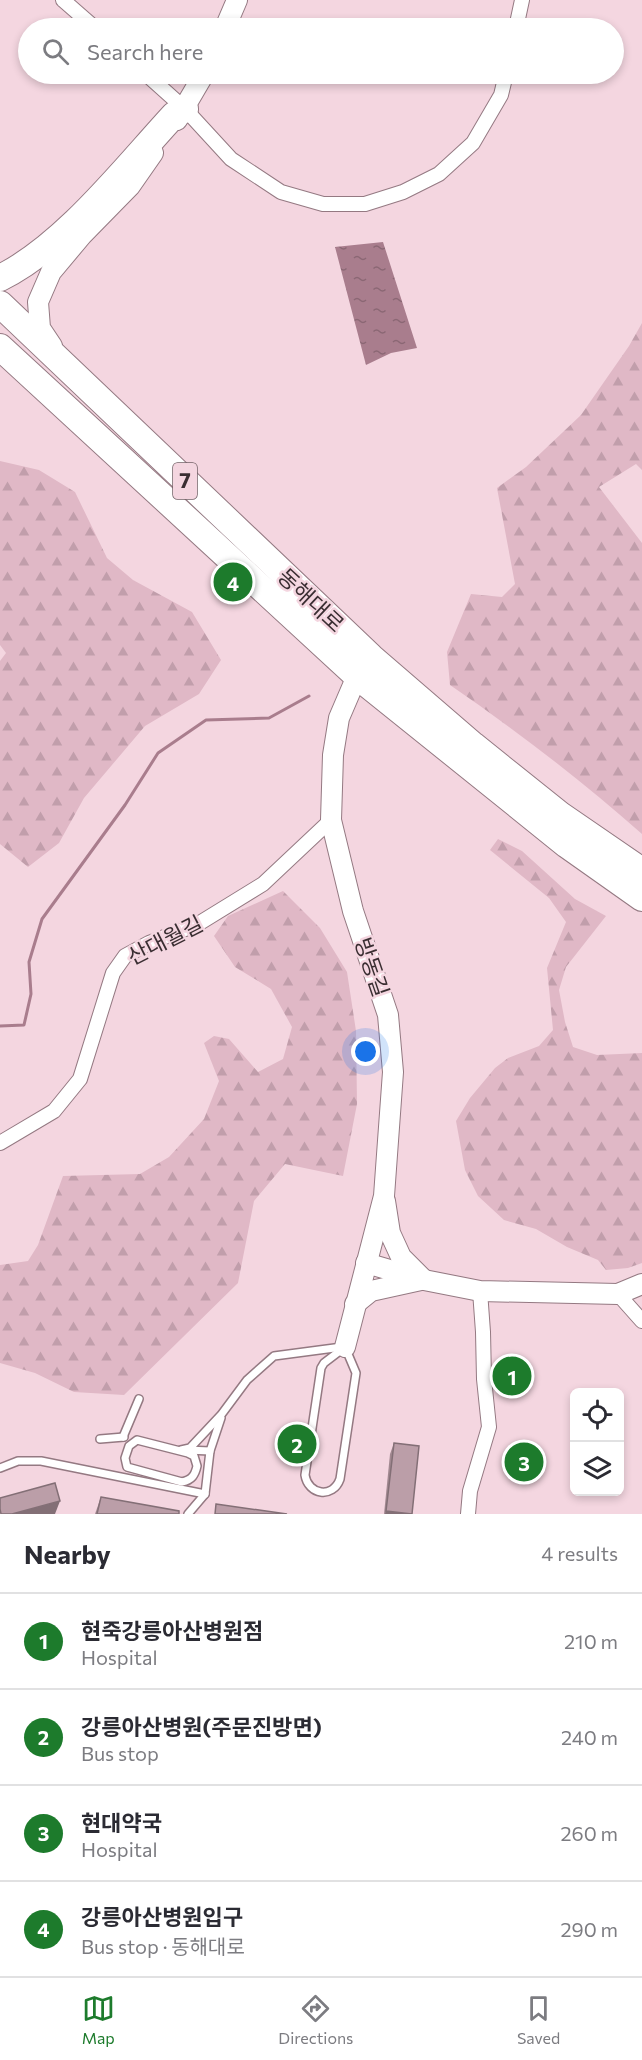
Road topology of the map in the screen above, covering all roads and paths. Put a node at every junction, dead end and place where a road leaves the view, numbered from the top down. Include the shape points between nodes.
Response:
1 (63, 0) edge
2 (237, 0) edge
3 (522, 0) edge
4 (84, 18) edge
5 (229, 18) edge
6 (518, 18) edge
7 (154, 84) edge
8 (198, 84) edge
9 (504, 84) edge
10 (179, 114) junction
11 (7, 277) edge
12 (0, 304) edge
13 (0, 347) edge
14 (114, 414) junction
15 (364, 666) junction
16 (331, 820) junction
17 (642, 871) edge
18 (642, 898) edge
19 (0, 1143) edge
20 (384, 1196) junction
21 (366, 1263) junction
22 (424, 1280) junction
23 (642, 1284) edge
24 (480, 1291) junction
25 (618, 1294) junction
26 (355, 1304) junction
27 (642, 1322) edge
28 (345, 1347) junction
29 (139, 1399) dead end
30 (221, 1415) junction
31 (123, 1437) junction
32 (100, 1439) dead end
33 (137, 1440) junction
34 (181, 1450) junction
35 (210, 1451) junction
36 (124, 1462) junction
37 (0, 1468) edge
38 (131, 1469) junction
39 (127, 1477) junction
40 (205, 1494) junction
41 (188, 1514) edge
42 (468, 1514) edge

1 - 4 street
2 - 5 street
3 - 6 street
7 - 10 street
8 - 10 street
9 - 10 street via 473,143 439,174 403,192 365,204 323,204 281,192 231,159
10 - 11 highway via 90,189
10 - 14 street via 130,186 51,272 38,302 40,328 55,351
12 - 14 highway, 동해대로 / 7
13 - 15 highway, 동해대로
14 - 15 highway, 동해대로 / 7
15 - 16 street, 방동길 via 339,718 333,755
15 - 17 highway, 동해대로 / 7
15 - 18 highway, 동해대로 via 461,762
16 - 19 street, 산대월길 via 262,884 198,924 125,956 113,974 80,1079 54,1111
16 - 20 street, 방동길 via 353,911 388,1015 393,1072
20 - 21 street, 방동길
20 - 22 street via 390,1233 401,1257
21 - 22 street
21 - 26 street, 방동길
22 - 24 street
22 - 26 street via 371,1292
23 - 25 street
24 - 25 street
24 - 42 street via 489,1427 470,1491
25 - 27 street
26 - 28 street, 방동길
28 - 28 lane via 321,1368 305,1475 308,1486 318,1492 329,1492 340,1479 356,1372
28 - 30 lane via 274,1356 247,1380
29 - 31 lane
30 - 34 lane via 190,1448
30 - 35 lane
31 - 32 lane
31 - 33 lane
33 - 34 lane
33 - 36 lane via 129,1446
34 - 35 lane
34 - 38 lane via 194,1456 197,1466 188,1481
35 - 40 lane
36 - 38 lane
36 - 39 lane
37 - 39 lane via 18,1461 41,1461
38 - 39 lane via 131,1476
39 - 40 lane
40 - 41 lane

